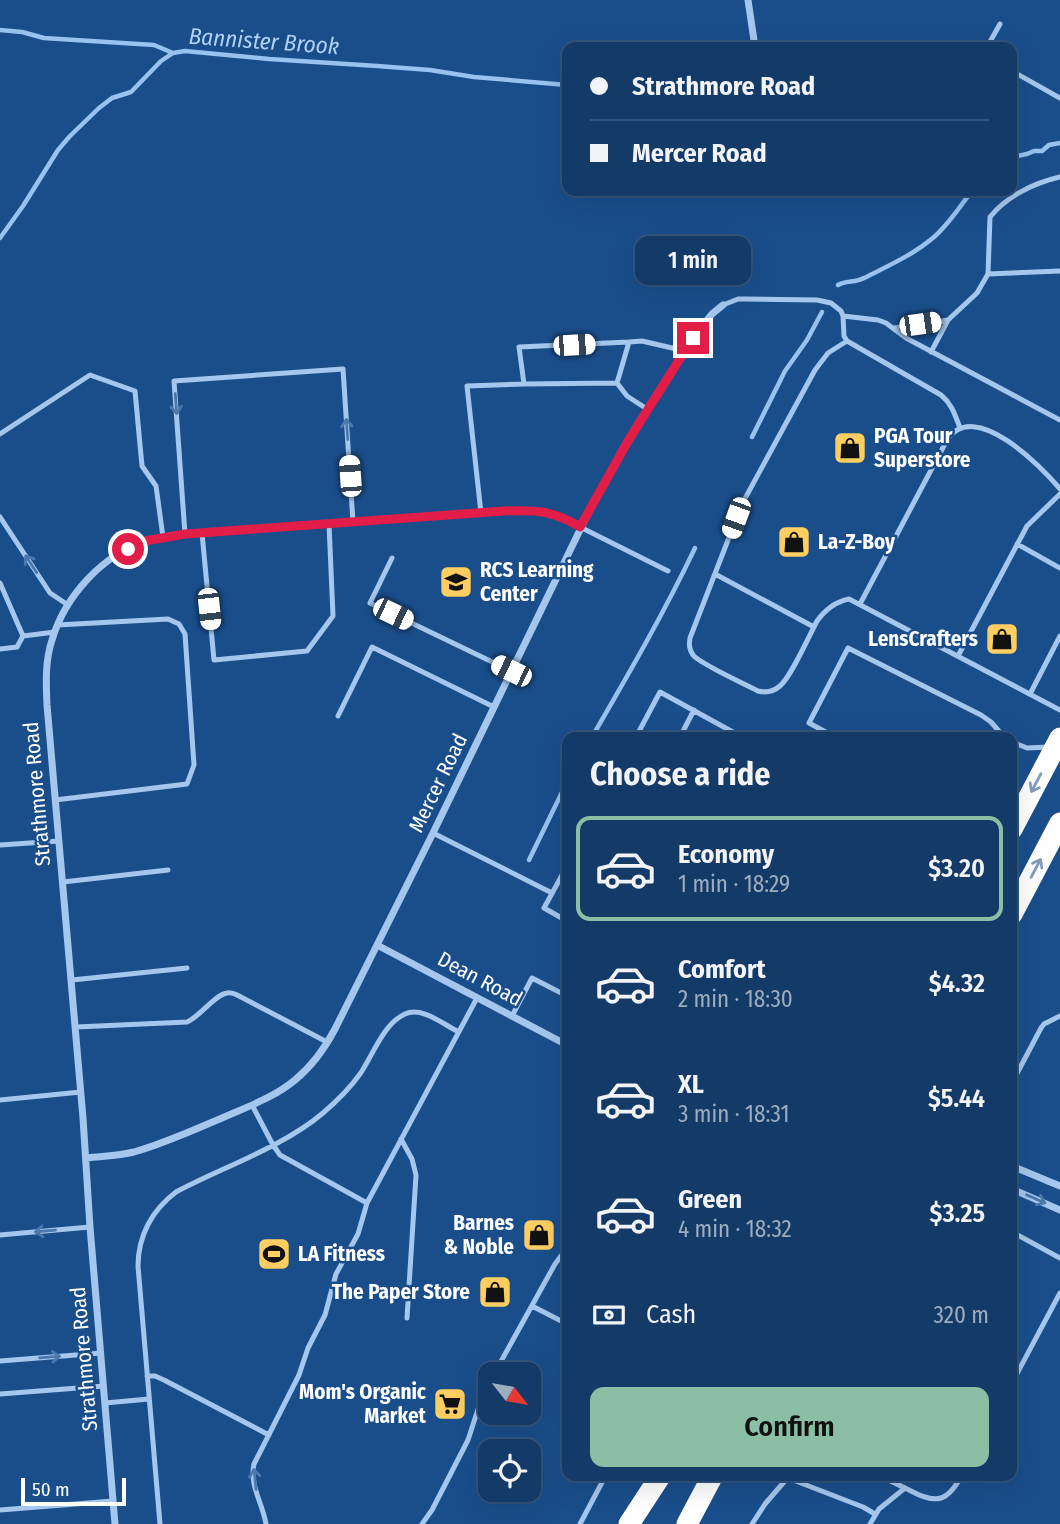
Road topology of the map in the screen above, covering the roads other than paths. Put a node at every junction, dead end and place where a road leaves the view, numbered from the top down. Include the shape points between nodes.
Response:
1 (748, 0) edge
2 (1000, 24) dead end
3 (754, 42) edge
4 (990, 42) edge
5 (1017, 74) edge
6 (1060, 98) edge
7 (1060, 177) edge
8 (1017, 194) edge
9 (1015, 196) edge
10 (1060, 271) edge
11 (988, 274) junction
12 (723, 305) joint
13 (843, 316) junction
14 (948, 320) junction
15 (894, 328) junction
16 (847, 341) junction
17 (629, 342) junction
18 (685, 351) junction
19 (931, 352) junction
20 (617, 383) junction
21 (524, 384) junction
22 (647, 409) junction
23 (1060, 420) edge
24 (960, 428) junction
25 (0, 434) edge
26 (1060, 491) edge
27 (481, 513) junction
28 (0, 517) edge
29 (353, 522) junction
30 (329, 524) junction
31 (580, 527) junction
32 (202, 533) junction
33 (185, 534) junction
34 (163, 537) junction
35 (1017, 544) junction
36 (392, 558) dead end
37 (1060, 568) edge
38 (668, 571) dead end
39 (715, 574) junction
40 (0, 583) edge
41 (860, 604) junction
42 (68, 605) junction
43 (814, 626) junction
44 (56, 629) junction
45 (23, 636) junction
46 (1060, 636) edge
47 (0, 649) edge
48 (958, 656) junction
49 (511, 671) junction
50 (1030, 694) junction
51 (494, 707) junction
52 (694, 710) junction
53 (1060, 710) edge
54 (338, 716) dead end
55 (639, 732) edge
56 (683, 732) edge
57 (733, 732) edge
58 (826, 732) edge
59 (1000, 732) edge
60 (1058, 742) edge
61 (1017, 744) edge
62 (55, 800) junction
63 (1017, 820) edge
64 (1060, 823) edge
65 (433, 833) junction
66 (59, 841) junction
67 (0, 845) edge
68 (168, 870) dead end
69 (562, 879) edge
70 (63, 882) junction
71 (552, 894) junction
72 (1017, 905) edge
73 (562, 917) edge
74 (377, 945) junction
75 (187, 968) dead end
76 (72, 980) junction
77 (562, 993) edge
78 (477, 998) junction
79 (512, 1016) junction
80 (1060, 1017) edge
81 (76, 1027) junction
82 (459, 1032) junction
83 (327, 1042) junction
84 (562, 1042) edge
85 (1017, 1074) edge
86 (81, 1092) junction
87 (0, 1100) edge
88 (252, 1104) junction
89 (401, 1139) junction
90 (273, 1145) junction
91 (86, 1158) junction
92 (1017, 1168) edge
93 (1060, 1186) edge
94 (1017, 1191) edge
95 (367, 1203) junction
96 (1060, 1210) edge
97 (90, 1227) junction
98 (0, 1235) edge
99 (1017, 1235) edge
100 (562, 1255) edge
101 (1060, 1258) edge
102 (1060, 1293) edge
103 (532, 1306) junction
104 (407, 1318) dead end
105 (562, 1321) edge
106 (101, 1353) junction
107 (0, 1361) edge
108 (501, 1362) edge
109 (1017, 1374) edge
110 (147, 1376) junction
111 (103, 1386) junction
112 (0, 1394) edge
113 (149, 1399) junction
114 (105, 1403) junction
115 (478, 1409) edge
116 (269, 1435) junction
117 (603, 1481) edge
118 (657, 1481) edge
119 (665, 1481) edge
120 (710, 1481) edge
121 (785, 1481) edge
122 (801, 1481) edge
123 (892, 1481) edge
124 (958, 1481) edge
125 (905, 1488) junction
126 (113, 1501) junction
127 (0, 1510) edge
128 (875, 1514) junction
129 (688, 1522) edge
130 (115, 1524) edge
131 (160, 1524) edge
132 (266, 1524) edge
133 (422, 1524) edge
134 (580, 1524) edge
135 (629, 1524) edge
136 (644, 1524) edge
137 (752, 1524) edge
138 (870, 1524) edge

1 - 3 street
2 - 4 lane
5 - 6 lane
7 - 8 lane
9 - 11 lane via 990,217
10 - 11 lane
11 - 14 lane via 977,293
12 - 13 lane via 738,299 824,300
12 - 18 street, Mercer Road
13 - 15 lane via 878,320
13 - 16 lane
14 - 15 lane
14 - 19 lane
15 - 19 lane
16 - 24 lane via 949,401
16 - 39 lane via 828,353 816,370 742,504
17 - 18 lane
17 - 20 lane
17 - 21 lane via 519,347
18 - 22 street, Mercer Road
19 - 23 lane
20 - 21 lane
20 - 22 lane
21 - 27 lane via 467,386
22 - 31 street, Mercer Road
24 - 26 lane via 983,430 1011,443 1040,466
24 - 41 lane via 947,440
25 - 34 lane via 90,374 135,391 142,466 156,486
26 - 35 lane via 1027,526
27 - 29 street, Strathmore Road
27 - 31 street, Strathmore Road via 552,513
42 -> 28 lane via 50,593
29 - 30 street, Strathmore Road
29 -> 33 lane via 343,369 174,381
30 - 32 street, Strathmore Road
30 - 32 lane via 333,616 307,651 214,660
31 - 38 lane
31 - 49 street, Mercer Road
32 - 33 street, Strathmore Road
33 - 34 street, Strathmore Road
34 - 42 street, Strathmore Road via 112,559 82,585
35 - 37 lane
35 - 48 lane
36 - 49 lane via 370,603
39 - 43 lane
39 - 43 lane via 690,638 690,651 758,691 772,691 786,679
40 - 45 lane
41 - 43 lane via 849,599 838,602
41 - 48 lane
42 - 44 street, Strathmore Road
44 - 45 lane
44 - 62 street, Strathmore Road via 46,682
44 - 62 lane via 169,619 179,624 185,634 194,765 187,784
45 - 47 lane via 17,647
46 - 50 lane
48 - 50 lane
49 - 51 street, Mercer Road
50 - 53 lane
51 - 54 lane via 372,647
51 - 65 street, Mercer Road
52 - 55 lane via 660,692
52 - 56 lane
52 - 57 lane
58 - 59 lane via 809,723 848,648 981,715
60 - 61 lane via 1027,748
60 -> 63 highway
62 - 66 street, Strathmore Road
72 -> 64 highway
65 - 71 lane
65 - 74 street, Mercer Road
66 - 67 lane
66 - 70 street, Strathmore Road
68 - 70 lane
69 - 71 lane
70 - 76 street, Strathmore Road
71 - 73 lane via 544,908
74 - 78 street, Dean Road
74 - 83 street, Mercer Road
75 - 76 lane
76 - 81 street, Strathmore Road
77 - 79 lane via 533,978
78 - 79 street, Dean Road
78 - 82 lane
79 - 84 street, Dean Road
80 - 85 lane via 1044,1024
81 - 83 lane via 187,1022 230,993
81 - 86 street, Strathmore Road
82 - 89 lane
82 - 90 lane via 419,1012 401,1016 341,1096 302,1129
83 - 88 street, Mercer Road via 293,1082
86 - 87 lane
86 - 91 street, Strathmore Road
88 - 90 lane
88 - 91 street, Mercer Road via 141,1150
89 - 95 lane
89 - 104 lane via 416,1175
90 - 95 lane via 285,1159
90 - 110 lane via 176,1192 150,1221 138,1258
91 - 97 street, Strathmore Road
92 - 93 street
94 -> 96 street
95 - 116 lane via 301,1372
97 -> 98 lane
97 - 106 street, Strathmore Road
99 - 101 lane
100 - 103 lane
102 - 109 lane
103 - 105 lane
103 - 108 lane
107 -> 106 lane
106 - 111 street, Strathmore Road
110 - 113 lane
110 - 116 lane via 164,1380
111 - 112 lane
111 - 114 street, Strathmore Road
113 - 114 lane
113 - 131 lane
114 - 126 street, Strathmore Road
115 - 133 lane via 468,1440
132 -> 116 lane via 253,1472
117 - 134 lane
118 - 135 highway
119 - 136 highway
120 - 129 highway
121 - 137 lane
122 - 128 lane
123 - 125 lane
124 - 125 lane via 939,1499 927,1499
125 - 128 lane
126 - 127 lane
126 - 130 street, Strathmore Road
128 - 138 lane

